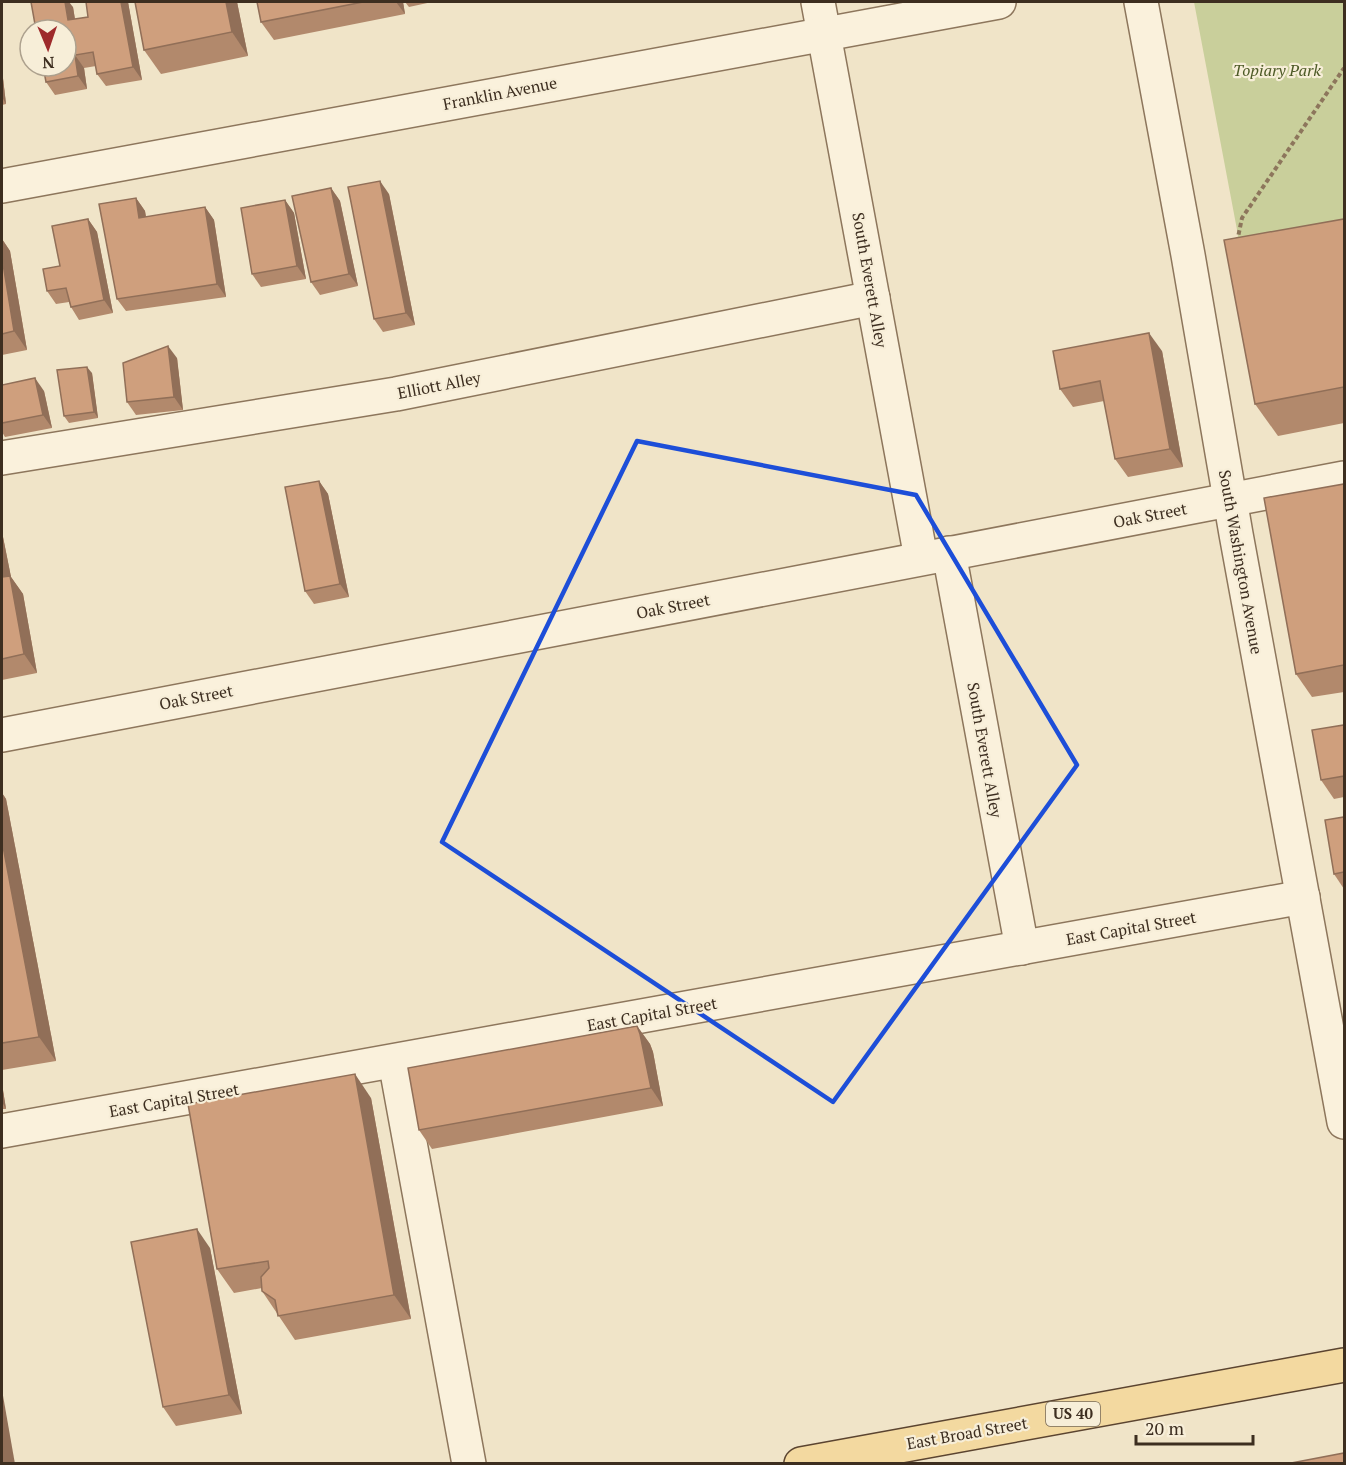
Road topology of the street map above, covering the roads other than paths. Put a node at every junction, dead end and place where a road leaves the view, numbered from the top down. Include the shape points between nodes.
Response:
1 (818, 2) edge
2 (999, 2) edge
3 (1141, 2) edge
4 (824, 33) junction
5 (2, 186) edge
6 (873, 298) junction
7 (2, 458) edge
8 (1344, 478) edge
9 (1230, 499) junction
10 (935, 556) junction
11 (2, 735) edge
12 (1303, 897) junction
13 (1022, 948) junction
14 (395, 1060) junction
15 (1344, 1122) edge
16 (2, 1131) edge
17 (1344, 1365) edge
18 (469, 1464) edge
19 (801, 1464) edge

1 - 4 street, South Everett Alley
2 - 4 street, Franklin Avenue
3 - 9 street, South Washington Avenue
4 - 5 street, Franklin Avenue
4 - 6 street, South Everett Alley
6 - 7 street, Elliott Alley via 396,394
6 - 10 street, South Everett Alley
8 - 9 street, Oak Street
9 - 10 street, Oak Street
9 - 12 street, South Washington Avenue
10 - 11 street, Oak Street
10 - 13 street, South Everett Alley
12 - 13 street, East Capital Street
12 - 15 street, South Washington Avenue
13 - 14 street, East Capital Street
14 - 16 street, East Capital Street
14 - 18 street
17 - 19 main road, East Broad Street / US 40

